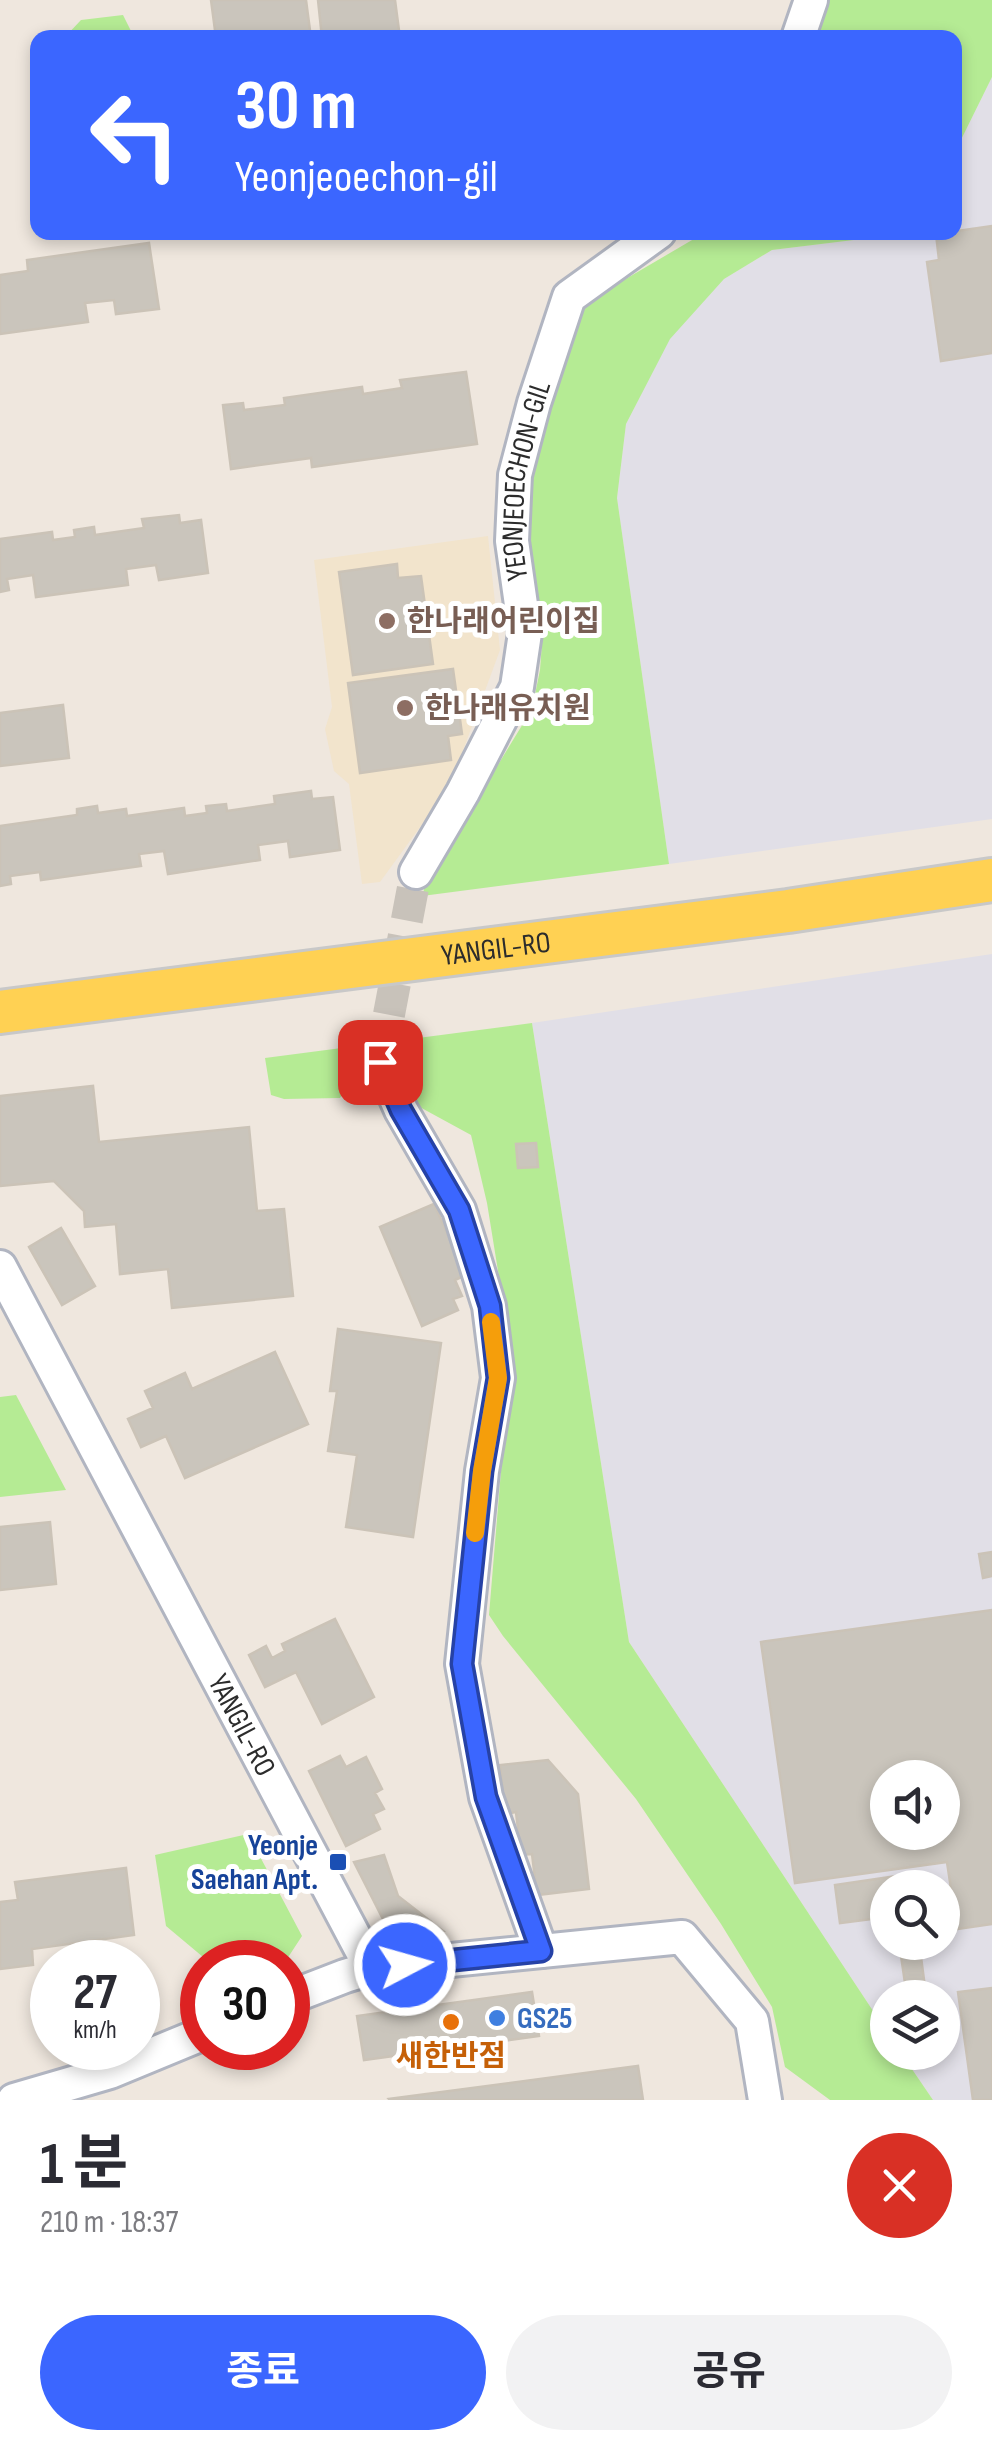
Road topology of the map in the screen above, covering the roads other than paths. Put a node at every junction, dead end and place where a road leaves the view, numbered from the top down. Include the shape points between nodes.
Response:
1 (811, 0) edge
2 (801, 30) edge
3 (648, 240) edge
4 (416, 872) tunnel mouth
5 (992, 880) edge
6 (0, 1012) edge
7 (380, 1062) tunnel mouth
8 (0, 1268) edge
9 (541, 1951) junction
10 (371, 1968) junction
11 (310, 1990) edge
12 (180, 2043) edge
13 (14, 2100) edge
14 (765, 2100) edge

1 - 2 street
3 - 4 street, YEONJEOECHON-GIL via 568,298 516,475 512,541 525,632 517,687
5 - 6 main road, YANGIL-RO
7 - 9 street via 459,1210 490,1306 498,1378 462,1664 486,1797
8 - 10 street, YANGIL-RO
9 - 10 street
9 - 14 street via 682,1937 752,2021
10 - 11 street
12 - 13 street

